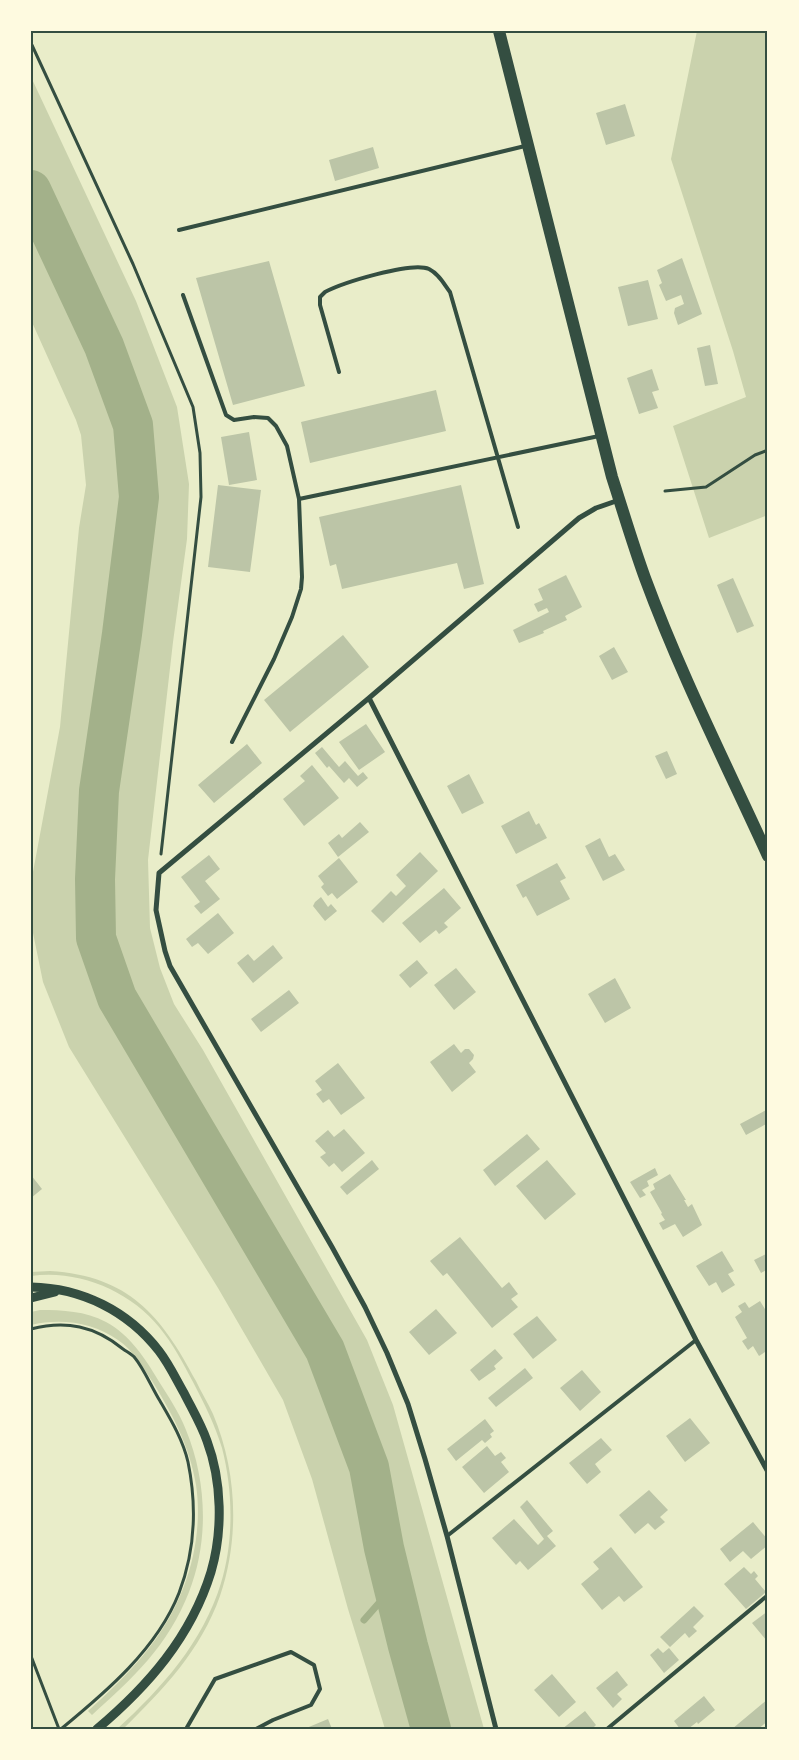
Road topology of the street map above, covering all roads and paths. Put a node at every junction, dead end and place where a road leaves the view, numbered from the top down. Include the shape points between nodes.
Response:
1 (499, 31) edge
2 (31, 43) edge
3 (528, 145) junction
4 (178, 230) dead end
5 (183, 295) dead end
6 (339, 372) dead end
7 (601, 436) junction
8 (768, 450) edge
9 (498, 456) junction
10 (665, 491) dead end
11 (299, 499) junction
12 (619, 500) junction
13 (518, 526) dead end
14 (369, 698) junction
15 (232, 742) dead end
16 (768, 856) edge
17 (159, 872) junction
18 (31, 1287) edge
19 (65, 1292) junction
20 (31, 1298) edge
21 (31, 1329) edge
22 (696, 1340) junction
23 (768, 1472) edge
24 (447, 1536) junction
25 (768, 1596) edge
26 (31, 1656) edge
27 (60, 1729) edge
28 (97, 1729) edge
29 (186, 1729) edge
30 (256, 1729) edge
31 (496, 1729) edge
32 (607, 1729) edge

1 - 3 main road
2 - 17 path via 133,264 193,407 200,453 201,498
3 - 4 lane
3 - 7 main road
5 - 11 lane via 226,415 234,420 268,418 276,426 287,446
6 - 9 lane via 320,297 329,290 394,269 417,266 429,269 450,292
7 - 9 lane
7 - 12 main road
8 - 10 path via 706,487
9 - 11 lane
9 - 13 lane
11 - 15 lane via 302,577 298,596 274,659
12 - 14 street via 579,518
12 - 16 main road via 645,578 680,665
14 - 17 street
14 - 22 street
17 - 24 street via 156,910 167,958 365,1307 408,1404
18 - 19 street
19 - 20 street
19 - 28 street via 84,1296 122,1314 159,1351 208,1442 217,1486 216,1548 196,1611 154,1674
21 - 27 path via 62,1324 91,1329 135,1358 181,1441 188,1462 194,1510 188,1565 178,1593 151,1642 126,1670
22 - 23 street
22 - 24 lane
24 - 31 street
25 - 32 lane
26 - 27 path
29 - 30 lane via 215,1679 291,1652 314,1665 320,1689 311,1705

